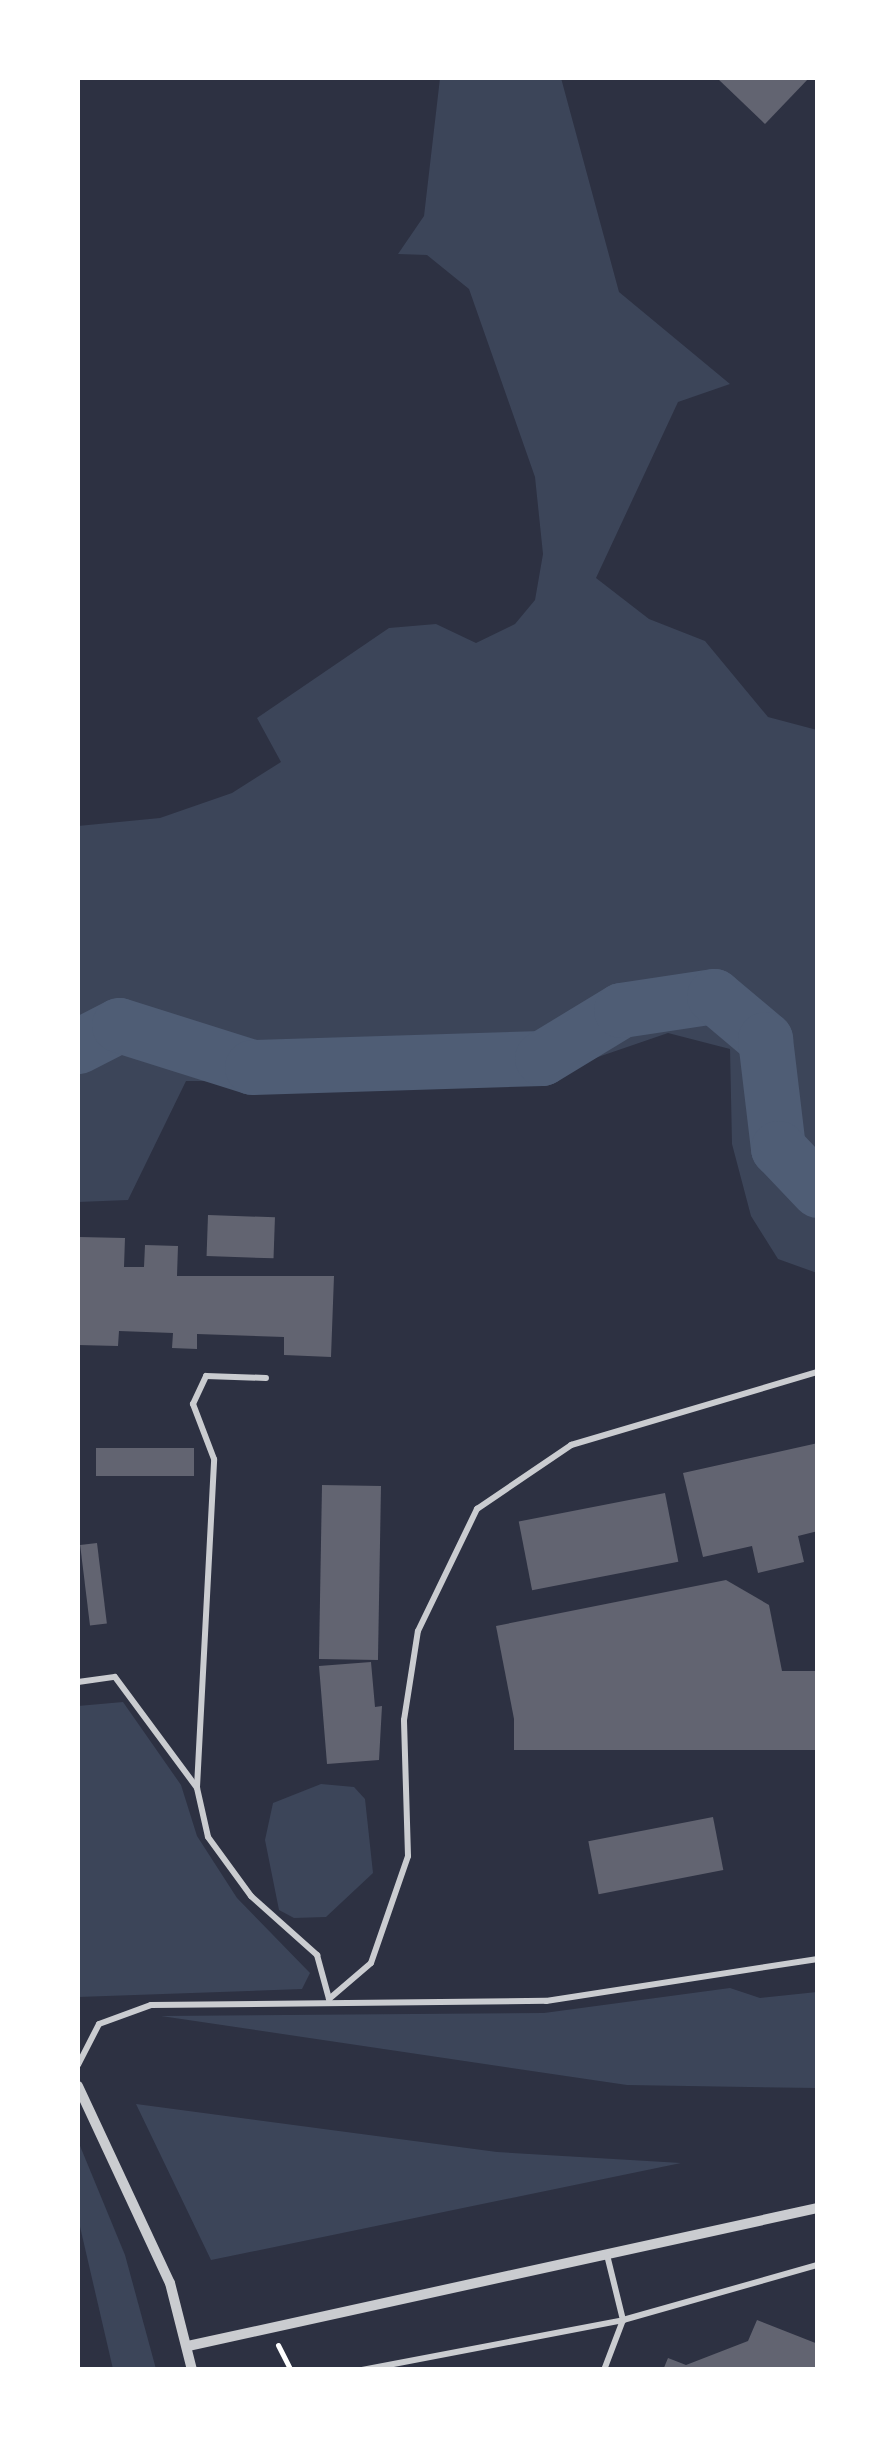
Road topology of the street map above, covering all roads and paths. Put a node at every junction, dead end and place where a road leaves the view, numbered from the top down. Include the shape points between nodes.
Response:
1 (818, 1372) edge
2 (266, 1378) dead end
3 (78, 1682) edge
4 (197, 1788) junction
5 (818, 1959) edge
6 (329, 1999) junction
7 (78, 2065) edge
8 (78, 2086) edge
9 (818, 2208) edge
10 (606, 2253) junction
11 (818, 2265) edge
12 (623, 2320) junction
13 (188, 2346) junction
14 (192, 2370) edge
15 (362, 2370) edge
16 (604, 2370) edge

1 - 6 lane via 571,1445 477,1509 418,1631 404,1720 408,1856 371,1964
2 - 4 lane via 206,1376 193,1404 214,1458
3 - 4 lane via 115,1677
4 - 6 lane via 208,1838 252,1896 317,1955
5 - 6 lane via 546,2001
6 - 7 lane via 151,2004 100,2024
8 - 13 street via 170,2283
9 - 10 street
10 - 12 lane
10 - 13 street
11 - 12 lane
12 - 15 lane
12 - 16 lane
13 - 14 street

